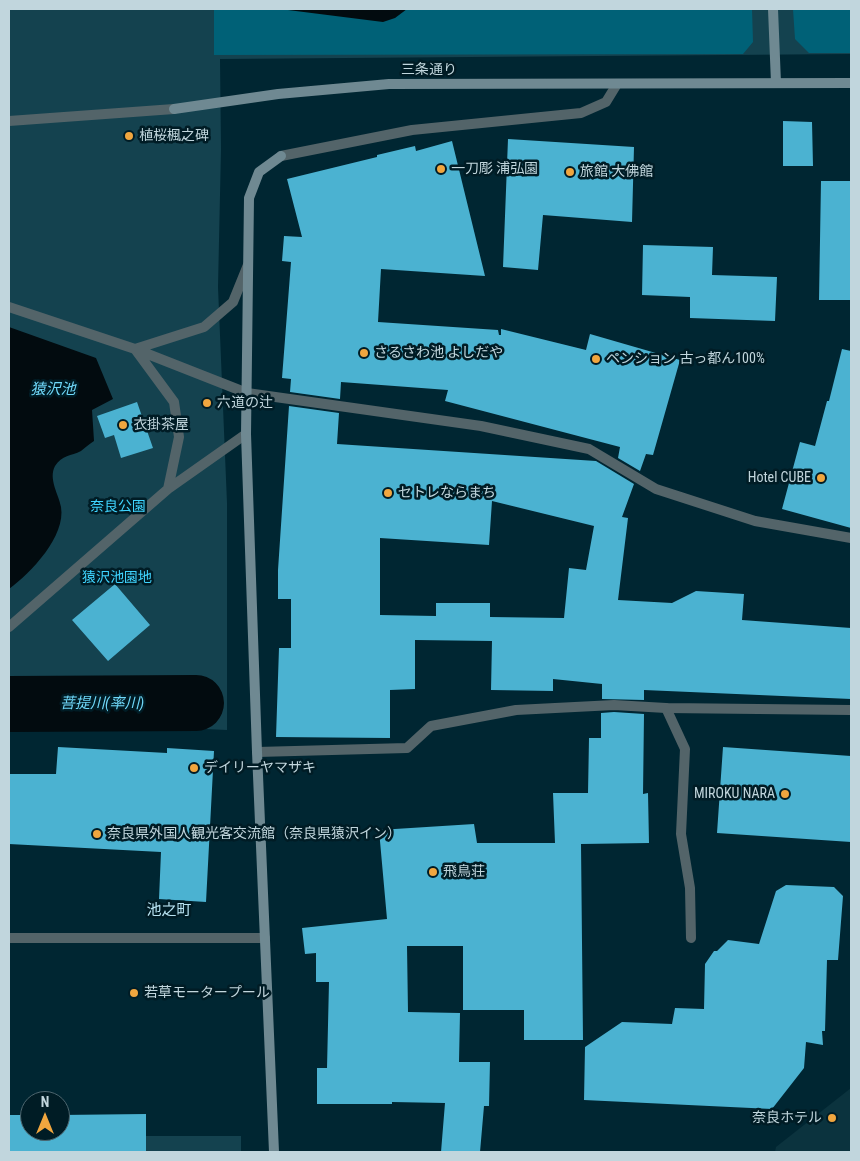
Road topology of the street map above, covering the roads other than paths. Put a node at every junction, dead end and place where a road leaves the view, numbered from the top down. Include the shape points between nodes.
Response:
1 (773, 9) edge
2 (776, 83) junction
3 (851, 83) edge
4 (617, 84) junction
5 (9, 121) edge
6 (248, 264) junction
7 (9, 306) edge
8 (135, 349) junction
9 (247, 393) junction
10 (246, 434) junction
11 (168, 489) junction
12 (851, 538) edge
13 (9, 627) edge
14 (666, 708) junction
15 (851, 710) edge
16 (257, 752) junction
17 (9, 938) edge
18 (265, 938) junction
19 (691, 938) dead end
20 (274, 1152) edge

1 - 2 street
2 - 3 street, 三条通り
2 - 4 street, 三条通り
4 - 5 street, 三条通り via 389,84 278,94 174,109
4 - 6 street via 606,102 581,113 412,130 281,156 259,172 248,198
6 - 8 street via 233,302 204,327
6 - 9 street
7 - 8 street
8 - 9 street
8 - 11 street via 174,402 179,437
9 - 10 street
9 - 12 street via 481,426 588,449 656,489 755,521
10 - 11 street
10 - 16 street
11 - 13 street
14 - 15 street
14 - 16 street via 614,705 516,710 431,726 407,748
14 - 19 street via 685,749 682,834 690,888
16 - 18 street
17 - 18 street
18 - 20 street

